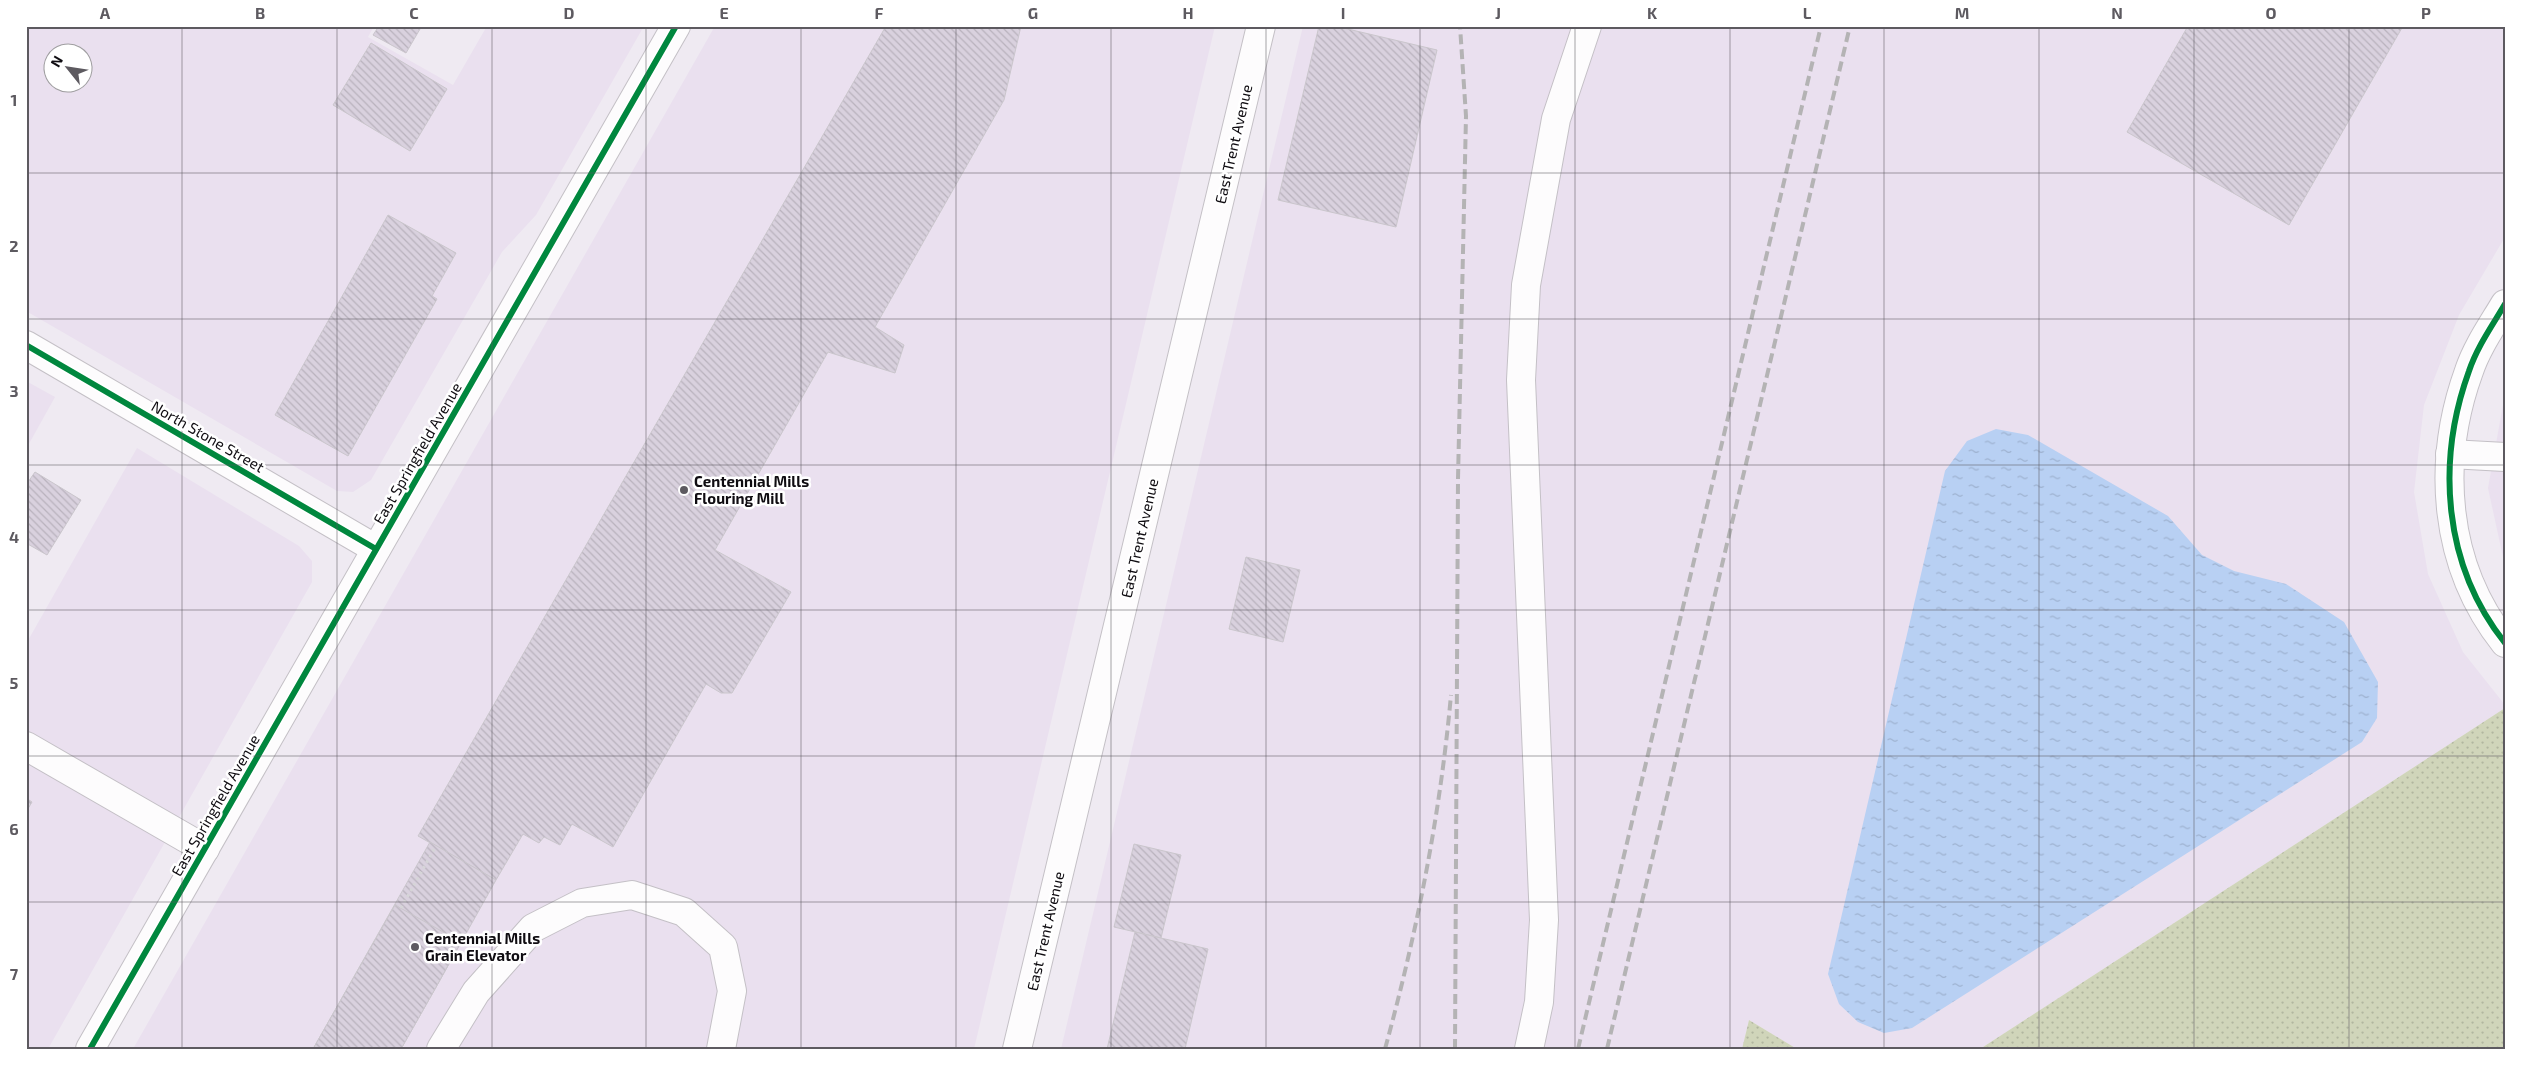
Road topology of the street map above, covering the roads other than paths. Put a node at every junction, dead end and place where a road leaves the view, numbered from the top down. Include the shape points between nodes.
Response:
1 (676, 26) edge
2 (1261, 26) edge
3 (1587, 26) edge
4 (2505, 304) edge
5 (26, 344) edge
6 (2450, 454) junction
7 (2505, 457) edge
8 (376, 549) junction
9 (2505, 642) edge
10 (26, 746) edge
11 (204, 849) junction
12 (90, 1049) edge
13 (441, 1049) edge
14 (721, 1049) edge
15 (1017, 1049) edge
16 (1530, 1049) edge

1 - 8 street, East Springfield Avenue
2 - 15 street, East Trent Avenue
3 - 16 street via 1556,118 1526,285 1521,380 1544,920 1540,1002
4 - 6 street via 2469,369 2450,441
5 - 8 street, North Stone Street
6 - 7 street
6 - 9 street via 2448,487 2464,567 2478,602
8 - 11 street, East Springfield Avenue
10 - 11 street
11 - 12 street, East Springfield Avenue
13 - 14 street via 476,992 533,928 582,903 632,895 684,912 723,947 732,991

